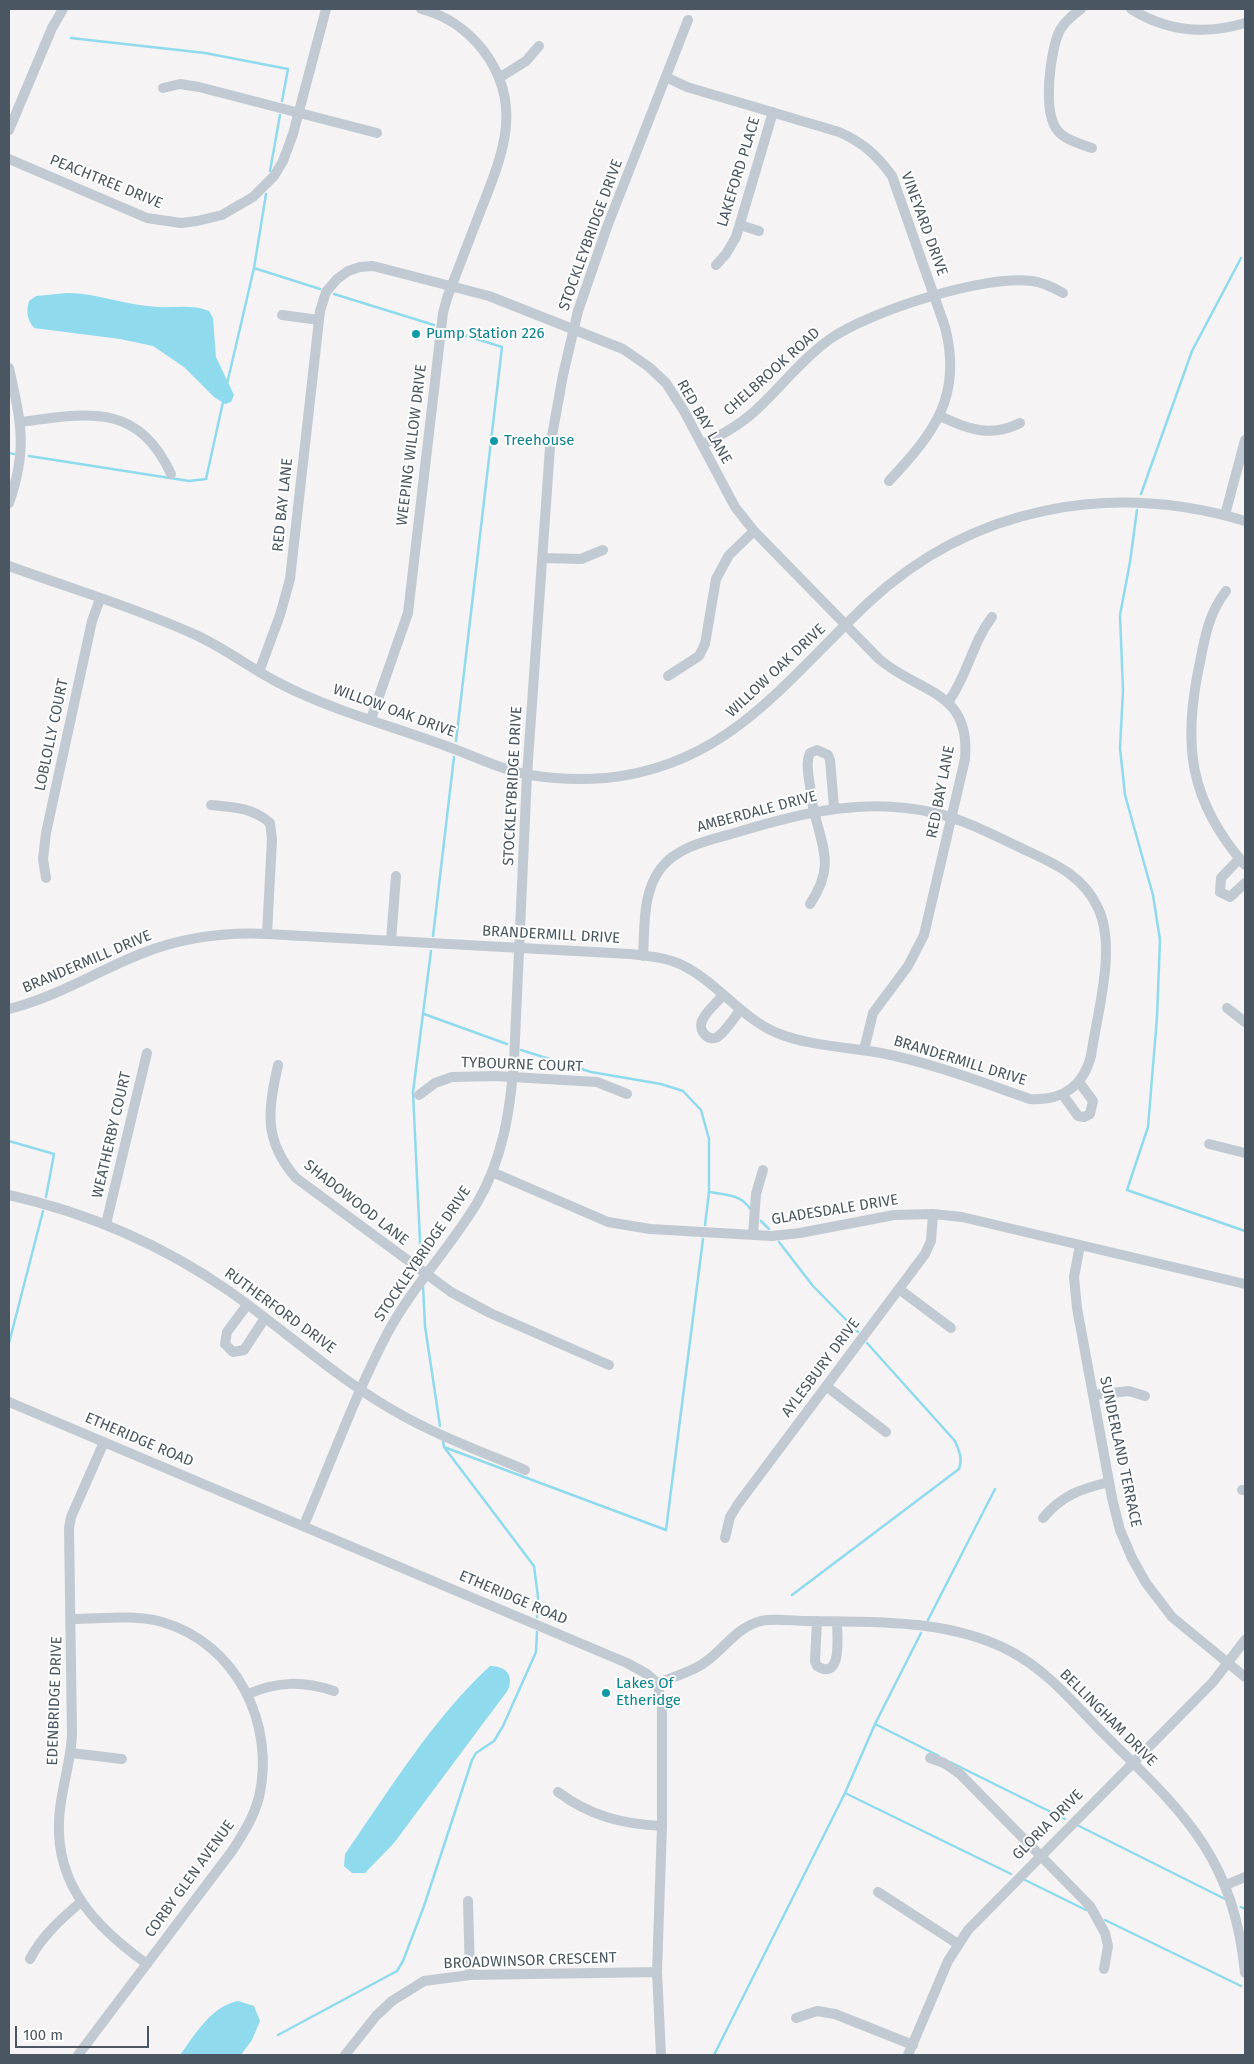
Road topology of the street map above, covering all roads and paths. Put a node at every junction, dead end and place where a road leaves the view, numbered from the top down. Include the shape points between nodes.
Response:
1 (63, 9) edge
2 (326, 9) edge
3 (421, 9) edge
4 (1081, 9) edge
5 (1131, 9) edge
6 (688, 20) dead end
7 (1245, 23) edge
8 (538, 46) dead end
9 (666, 77) junction
10 (499, 78) junction
11 (163, 88) dead end
12 (299, 112) junction
13 (773, 112) junction
14 (9, 130) edge
15 (377, 133) dead end
16 (1092, 148) dead end
17 (9, 159) edge
18 (740, 225) junction
19 (758, 231) dead end
20 (716, 265) dead end
21 (452, 286) junction
22 (1064, 293) dead end
23 (935, 296) junction
24 (282, 315) dead end
25 (319, 320) junction
26 (573, 331) junction
27 (9, 368) edge
28 (940, 416) junction
29 (21, 422) junction
30 (1020, 423) dead end
31 (1245, 440) edge
32 (702, 445) junction
33 (171, 474) dead end
34 (889, 481) dead end
35 (9, 503) edge
36 (1225, 515) junction
37 (1245, 521) edge
38 (754, 532) junction
39 (603, 550) dead end
40 (542, 558) junction
41 (9, 566) edge
42 (1226, 592) dead end
43 (100, 599) junction
44 (992, 617) dead end
45 (846, 625) junction
46 (259, 672) junction
47 (668, 676) dead end
48 (948, 702) junction
49 (371, 719) junction
50 (528, 775) junction
51 (211, 806) dead end
52 (834, 808) junction
53 (814, 811) junction
54 (953, 818) junction
55 (1242, 862) edge
56 (396, 876) dead end
57 (46, 878) dead end
58 (1245, 883) edge
59 (810, 904) dead end
60 (267, 934) junction
61 (392, 941) junction
62 (520, 948) junction
63 (644, 956) junction
64 (723, 995) junction
65 (1227, 1008) dead end
66 (9, 1009) edge
67 (740, 1010) junction
68 (1245, 1022) edge
69 (864, 1050) junction
70 (147, 1053) dead end
71 (278, 1065) dead end
72 (513, 1078) junction
73 (1079, 1082) junction
74 (1067, 1092) junction
75 (627, 1094) dead end
76 (419, 1095) dead end
77 (1209, 1144) dead end
78 (1245, 1153) edge
79 (763, 1170) dead end
80 (492, 1172) junction
81 (9, 1195) edge
82 (933, 1214) junction
83 (106, 1224) junction
84 (753, 1235) junction
85 (1080, 1245) junction
86 (426, 1275) junction
87 (1245, 1284) edge
88 (899, 1289) junction
89 (247, 1305) junction
90 (265, 1318) junction
91 (951, 1328) dead end
92 (609, 1365) dead end
93 (826, 1386) junction
94 (361, 1390) junction
95 (1093, 1395) junction
96 (1145, 1396) dead end
97 (9, 1402) edge
98 (886, 1432) dead end
99 (104, 1442) junction
100 (525, 1470) dead end
101 (1109, 1482) junction
102 (1043, 1518) dead end
103 (304, 1525) junction
104 (725, 1538) dead end
105 (72, 1619) junction
106 (817, 1622) junction
107 (837, 1622) junction
108 (1245, 1640) edge
109 (1229, 1664) junction
110 (1245, 1677) edge
111 (657, 1683) junction
112 (334, 1691) dead end
113 (248, 1694) junction
114 (71, 1753) junction
115 (930, 1758) dead end
116 (122, 1759) dead end
117 (1133, 1762) junction
118 (558, 1792) dead end
119 (662, 1826) junction
120 (1040, 1854) junction
121 (1245, 1877) edge
122 (1226, 1885) junction
123 (878, 1892) dead end
124 (81, 1902) junction
125 (468, 1902) dead end
126 (958, 1944) junction
127 (30, 1959) dead end
128 (147, 1964) junction
129 (1104, 1969) dead end
130 (657, 1972) junction
131 (1245, 1973) edge
132 (470, 1975) junction
133 (796, 2018) dead end
134 (913, 2045) junction
135 (78, 2055) edge
136 (346, 2055) edge
137 (661, 2055) edge
138 (908, 2055) edge

1 - 14 street
2 - 12 street, PEACHTREE DRIVE
3 - 10 street, WEEPING WILLOW DRIVE via 468,32 488,57
4 - 16 street via 1065,22 1054,44 1049,108 1058,132
5 - 7 street via 1166,26 1189,30 1213,30
6 - 9 street, STOCKLEYBRIDGE DRIVE
8 - 10 street via 526,61
9 - 13 street, VINEYARD DRIVE via 687,87
9 - 26 street, STOCKLEYBRIDGE DRIVE via 595,260
10 - 21 street, WEEPING WILLOW DRIVE via 507,117 504,148
11 - 12 street via 189,85
12 - 15 street
12 - 17 street, PEACHTREE DRIVE via 283,161 264,188 229,212 198,222 146,218
13 - 18 street, LAKEFORD PLACE
13 - 23 street, VINEYARD DRIVE via 854,138 881,160 895,182
18 - 19 street
18 - 20 street, LAKEFORD PLACE via 726,254
21 - 25 street, RED BAY LANE via 394,270 360,267 348,271 332,284 323,301
21 - 26 street, RED BAY LANE via 521,307
21 - 49 street, WEEPING WILLOW DRIVE via 440,329 408,613
22 - 23 street, CHELBROOK ROAD via 1036,282 1004,280
23 - 28 street, VINEYARD DRIVE via 950,348 949,384
23 - 32 street, CHELBROOK ROAD via 865,320 832,338 813,352 755,411
24 - 25 street
25 - 46 street, RED BAY LANE via 290,579
26 - 32 street, RED BAY LANE via 613,344 649,367 666,383
26 - 40 street, STOCKLEYBRIDGE DRIVE via 550,447
27 - 29 street
28 - 30 street via 960,426 981,431 1005,430
28 - 34 street, VINEYARD DRIVE via 925,442
29 - 33 street via 85,414 112,418 132,426 157,446
29 - 35 street via 21,462
31 - 36 street
32 - 38 street, RED BAY LANE via 735,507
36 - 37 street, WILLOW OAK DRIVE
36 - 45 street, WILLOW OAK DRIVE via 1167,504 1113,502 1076,504 1026,515 978,532 933,554 880,592
38 - 45 street, RED BAY LANE
38 - 47 street via 729,555 716,579 705,644 699,656
39 - 40 street via 581,559
40 - 50 street, STOCKLEYBRIDGE DRIVE
41 - 43 street, WILLOW OAK DRIVE
42 - 55 street via 1216,604 1209,622 1194,690 1190,728 1194,771 1201,795 1220,832
43 - 46 street, WILLOW OAK DRIVE via 189,632
43 - 57 street, LOBLOLLY COURT via 92,621 46,833 43,851
44 - 48 street via 977,638 961,684
45 - 48 street, RED BAY LANE via 889,668
45 - 50 street, WILLOW OAK DRIVE via 757,712 717,742 694,754 636,774 576,779
46 - 49 street, WILLOW OAK DRIVE via 306,696
48 - 54 street, RED BAY LANE via 963,728 966,745
49 - 50 street, WILLOW OAK DRIVE
50 - 62 street, STOCKLEYBRIDGE DRIVE
51 - 60 street via 242,808 260,814 270,823
52 - 53 street, AMBERDALE DRIVE
52 - 53 street via 830,760 817,750 810,753 807,766
52 - 54 street, AMBERDALE DRIVE via 891,807
53 - 59 street via 826,858 821,885
53 - 63 street, AMBERDALE DRIVE via 707,841 671,858 661,868 648,895
54 - 69 street, RED BAY LANE via 924,935 908,966 873,1014
54 - 73 street, AMBERDALE DRIVE via 1062,867 1087,890 1098,907 1106,933 1106,956 1091,1056
55 - 58 street via 1221,878 1220,892 1230,896
56 - 61 street
60 - 61 street, BRANDERMILL DRIVE
60 - 66 street, BRANDERMILL DRIVE via 219,934 162,946 60,992
61 - 62 street, BRANDERMILL DRIVE
62 - 63 street, BRANDERMILL DRIVE
62 - 72 street, STOCKLEYBRIDGE DRIVE
63 - 64 street, BRANDERMILL DRIVE via 680,964
64 - 67 street, BRANDERMILL DRIVE
64 - 67 street via 703,1019 702,1032 715,1038
65 - 68 street
67 - 69 street, BRANDERMILL DRIVE via 788,1037
69 - 74 street, BRANDERMILL DRIVE via 912,1060 1030,1099 1042,1100
70 - 83 street, WEATHERBY COURT
71 - 86 street, SHADOWOOD LANE via 269,1115 272,1138 282,1159 307,1187
72 - 75 street, TYBOURNE COURT via 597,1082
72 - 76 street, TYBOURNE COURT via 452,1077
72 - 80 street, STOCKLEYBRIDGE DRIVE via 504,1135
73 - 74 street, AMBERDALE DRIVE
73 - 74 street via 1093,1101 1090,1114 1084,1118 1078,1116
77 - 78 street
79 - 84 street via 756,1194
80 - 84 street, GLADESDALE DRIVE via 608,1222 650,1229
80 - 86 street, STOCKLEYBRIDGE DRIVE via 478,1202
81 - 83 street, RUTHERFORD DRIVE
82 - 84 street, GLADESDALE DRIVE via 869,1218 786,1235
82 - 85 street, GLADESDALE DRIVE
82 - 88 street, AYLESBURY DRIVE via 931,1241
83 - 89 street, RUTHERFORD DRIVE via 194,1268
85 - 87 street, GLADESDALE DRIVE
85 - 95 street, SUNDERLAND TERRACE via 1074,1284
86 - 92 street, SHADOWOOD LANE via 490,1313
86 - 94 street, STOCKLEYBRIDGE DRIVE via 388,1333
88 - 91 street
88 - 93 street, AYLESBURY DRIVE
89 - 90 street, RUTHERFORD DRIVE
89 - 90 street via 227,1332 225,1344 228,1349 233,1352 244,1350
90 - 94 street, RUTHERFORD DRIVE
93 - 98 street
93 - 104 street, AYLESBURY DRIVE via 738,1504 730,1517
94 - 100 street, RUTHERFORD DRIVE via 431,1430
94 - 103 street, STOCKLEYBRIDGE DRIVE
95 - 96 street via 1129,1391
95 - 101 street, SUNDERLAND TERRACE
97 - 99 street, ETHERIDGE ROAD
99 - 103 street, ETHERIDGE ROAD
99 - 105 street, EDENBRIDGE DRIVE via 69,1528
101 - 102 street via 1061,1499
101 - 109 street, SUNDERLAND TERRACE via 1120,1530 1146,1583 1172,1617
103 - 111 street, ETHERIDGE ROAD via 627,1663
105 - 113 street, CORBY GLEN AVENUE via 139,1618 184,1630 221,1657
105 - 114 street, EDENBRIDGE DRIVE
106 - 107 street, BELLINGHAM DRIVE
106 - 107 street via 815,1661 817,1666 826,1669 836,1662
106 - 111 street, BELLINGHAM DRIVE via 762,1621 730,1638 700,1666
107 - 117 street, BELLINGHAM DRIVE via 938,1628 964,1632 996,1644 1033,1666 1053,1683
108 - 109 street, GLORIA DRIVE
109 - 110 street, SUNDERLAND TERRACE
109 - 117 street, GLORIA DRIVE
111 - 119 street via 662,1703
112 - 113 street via 297,1683 278,1684
113 - 128 street, CORBY GLEN AVENUE via 263,1757 259,1797 252,1816 232,1851
114 - 116 street
114 - 124 street, EDENBRIDGE DRIVE via 59,1822 60,1846 74,1892
115 - 120 street via 960,1774
117 - 120 street, GLORIA DRIVE
117 - 122 street, BELLINGHAM DRIVE via 1197,1832
118 - 119 street via 574,1804 613,1821
119 - 130 street
120 - 126 street, GLORIA DRIVE
120 - 129 street via 1080,1894 1099,1920 1108,1946
121 - 122 street
122 - 131 street, BELLINGHAM DRIVE via 1239,1926
123 - 126 street
124 - 127 street via 53,1928
124 - 128 street, EDENBRIDGE DRIVE via 100,1926
125 - 132 street
126 - 134 street, GLORIA DRIVE via 936,1986
128 - 135 street, CORBY GLEN AVENUE
130 - 132 street, BROADWINSOR CRESCENT
130 - 137 street
132 - 136 street, BROADWINSOR CRESCENT via 424,1981 408,1991 376,2016
133 - 134 street via 817,2012 834,2014
134 - 138 street, GLORIA DRIVE

